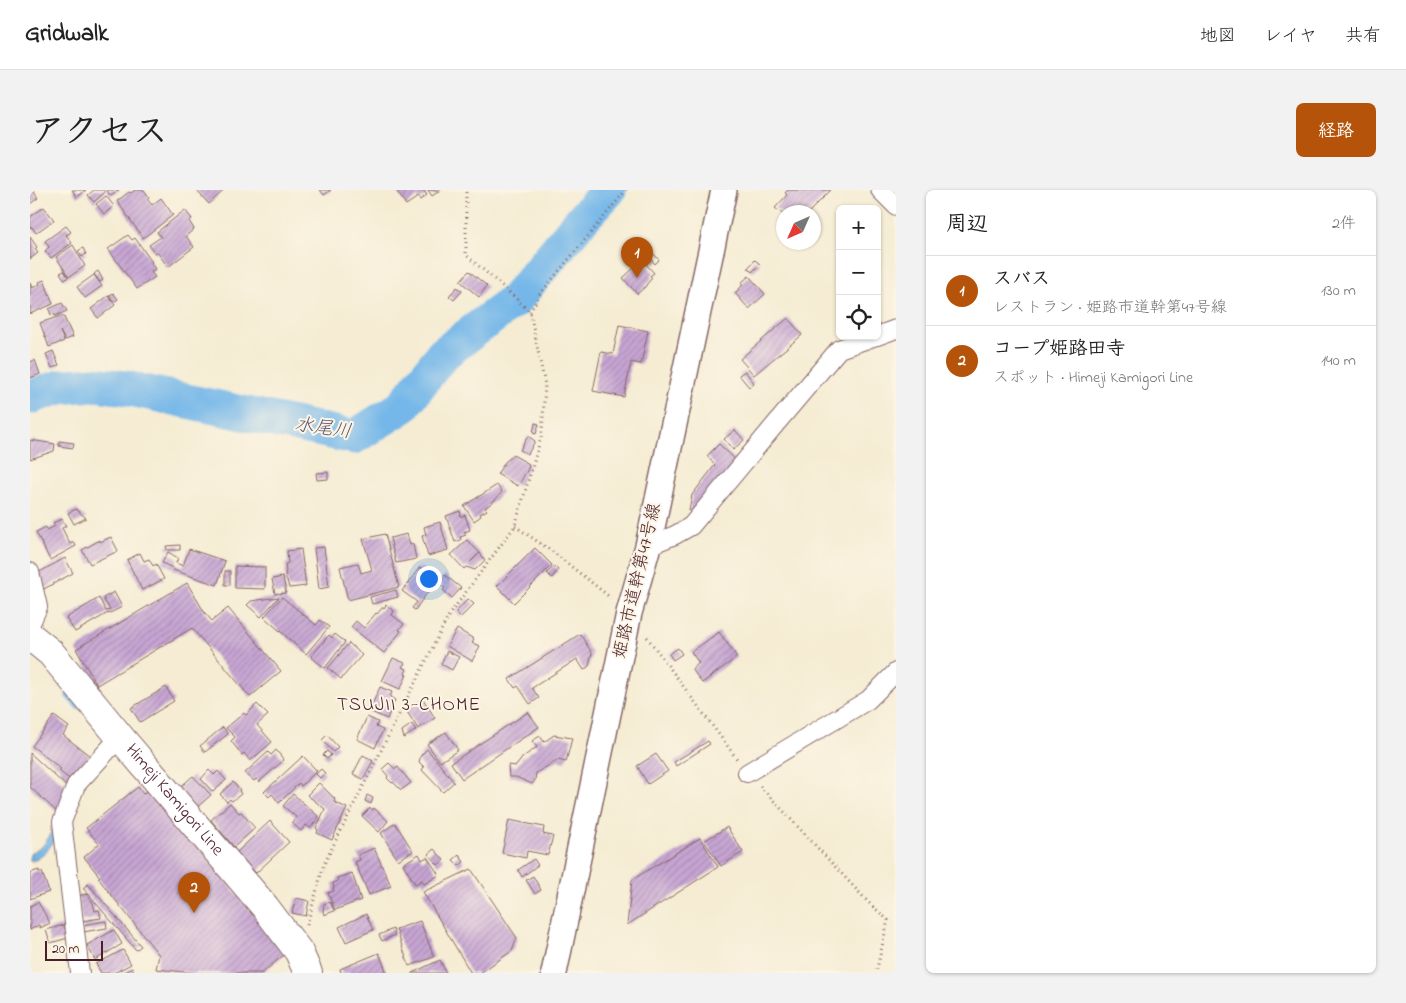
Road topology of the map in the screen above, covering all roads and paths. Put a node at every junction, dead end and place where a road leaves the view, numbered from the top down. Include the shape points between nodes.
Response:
1 (466, 190) edge
2 (626, 190) edge
3 (724, 190) edge
4 (880, 190) edge
5 (896, 206) edge
6 (530, 312) junction
7 (896, 330) edge
8 (881, 335) edge
9 (865, 340) edge
10 (515, 526) junction
11 (648, 546) junction
12 (30, 572) edge
13 (629, 613) junction
14 (30, 625) edge
15 (30, 636) edge
16 (896, 672) edge
17 (120, 737) junction
18 (747, 773) junction
19 (306, 968) edge
20 (80, 973) edge
21 (554, 973) edge
22 (876, 973) edge

1 - 6 path via 466,255
2 - 6 path via 540,294
3 - 11 street, 姫路市道幹第47号線
4 - 5 street
6 - 10 path via 545,385 542,434
7 - 8 street
9 - 11 street via 839,349 691,526
10 - 13 path
10 - 19 path via 449,615 324,864
11 - 13 street, 姫路市道幹第47号線
12 - 14 street via 38,607
13 - 18 path
13 - 21 street, 姫路市道幹第47号線
15 - 17 main road, Himeji Kamigori Line via 51,653
16 - 18 street via 868,700
17 - 19 main road, Himeji Kamigori Line via 265,907
17 - 20 street via 76,785 62,822
18 - 22 path via 888,920

